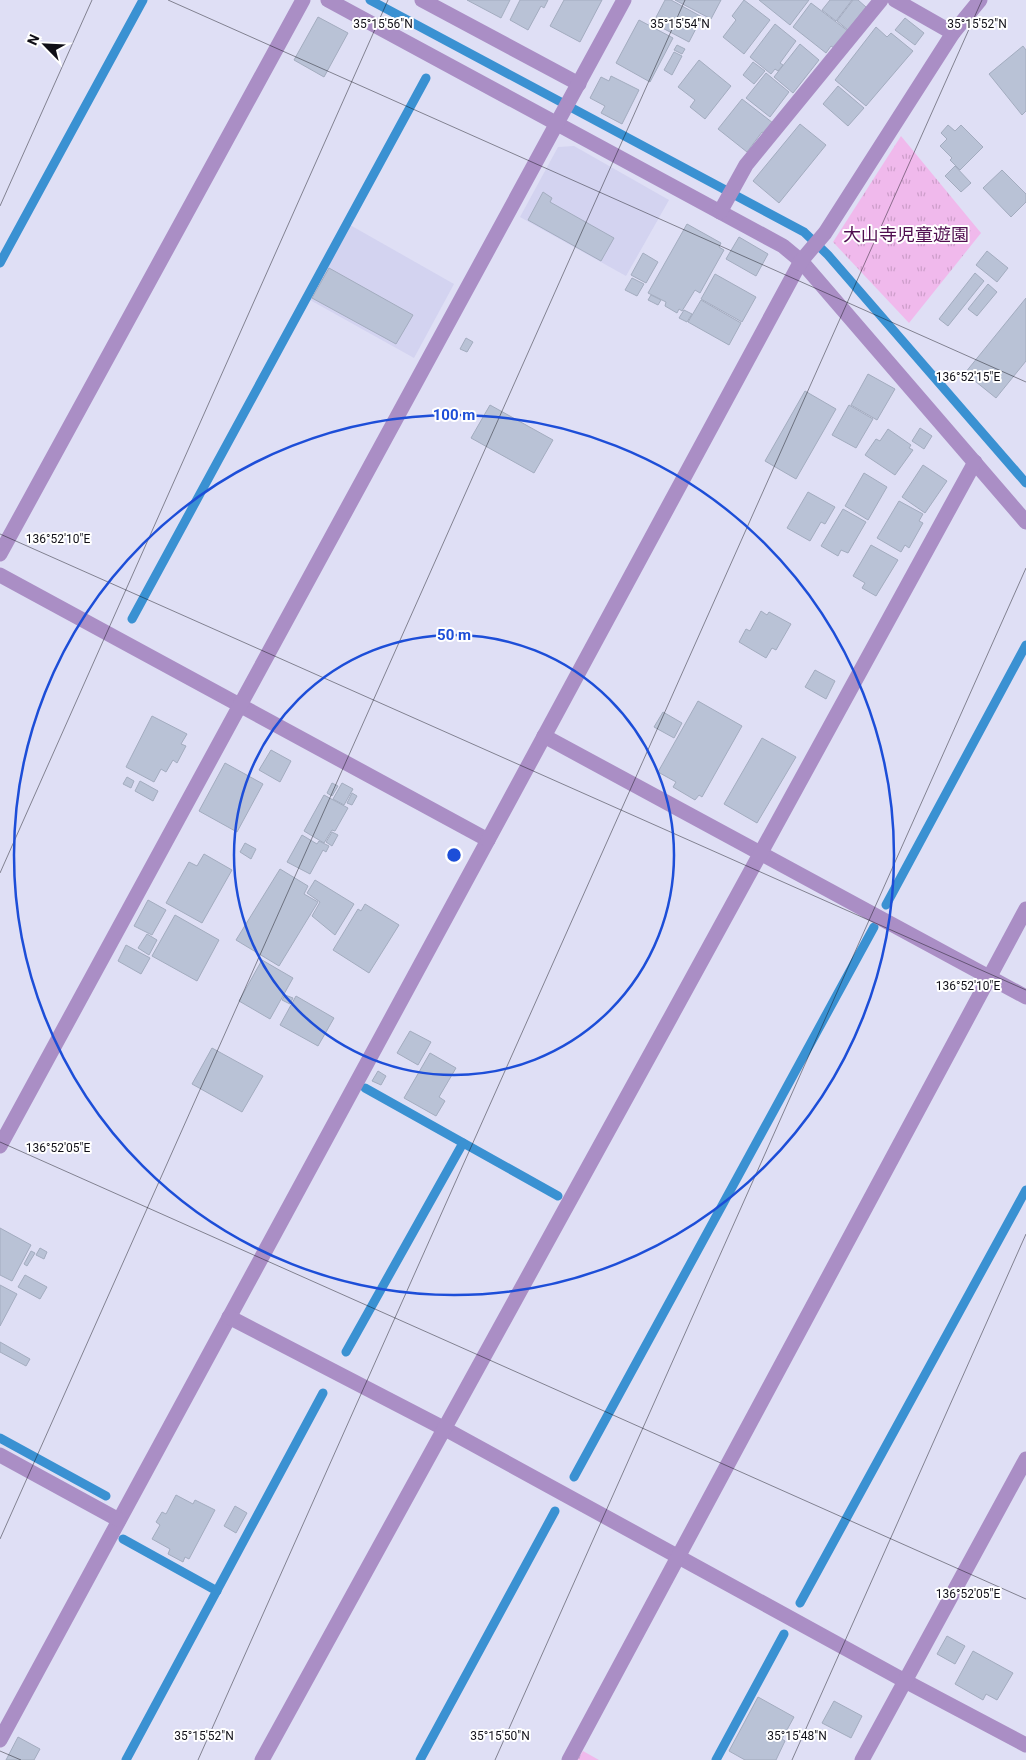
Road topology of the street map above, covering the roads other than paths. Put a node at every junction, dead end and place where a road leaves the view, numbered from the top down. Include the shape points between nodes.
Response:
1 (303, 0) edge
2 (328, 0) edge
3 (422, 0) edge
4 (624, 0) edge
5 (881, 0) edge
6 (895, 0) edge
7 (980, 0) edge
8 (953, 33) junction
9 (576, 90) junction
10 (560, 119) junction
11 (723, 207) junction
12 (805, 256) junction
13 (975, 462) junction
14 (1026, 522) edge
15 (0, 554) edge
16 (0, 575) edge
17 (240, 706) junction
18 (544, 736) junction
19 (488, 840) junction
20 (758, 853) junction
21 (1026, 909) edge
22 (988, 977) junction
23 (1026, 998) edge
24 (0, 1146) edge
25 (229, 1317) junction
26 (447, 1430) junction
27 (0, 1455) edge
28 (1026, 1459) edge
29 (119, 1520) junction
30 (679, 1556) junction
31 (905, 1681) junction
32 (0, 1740) edge
33 (1026, 1745) edge
34 (262, 1760) edge
35 (569, 1760) edge
36 (862, 1760) edge

1 - 15 street
2 - 10 street
3 - 9 street
4 - 9 street
5 - 11 street via 746,165
6 - 8 street
7 - 8 street
8 - 12 street via 825,233
9 - 10 street
10 - 11 street
10 - 17 street
11 - 12 street via 783,246
12 - 13 street
12 - 18 street
13 - 14 street
13 - 20 street
16 - 17 street
17 - 19 street
17 - 24 street
18 - 19 street
18 - 20 street
19 - 25 street
20 - 22 street
20 - 26 street
21 - 22 street
22 - 23 street
22 - 30 street
25 - 26 street
25 - 29 street
26 - 30 street
26 - 34 street
27 - 29 street
28 - 31 street
29 - 32 street
30 - 31 street
30 - 35 street
31 - 33 street
31 - 36 street

